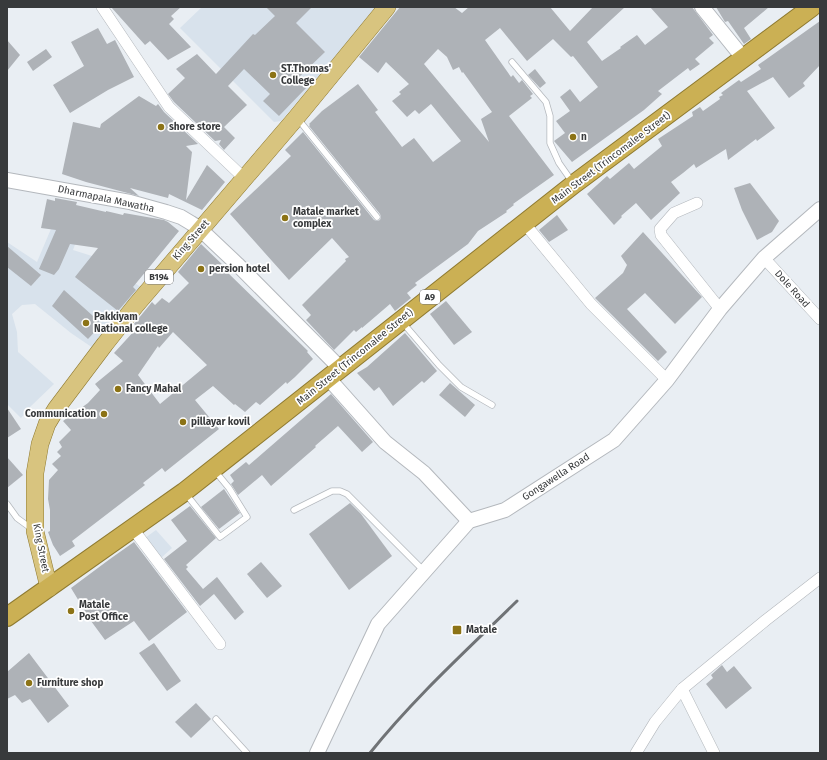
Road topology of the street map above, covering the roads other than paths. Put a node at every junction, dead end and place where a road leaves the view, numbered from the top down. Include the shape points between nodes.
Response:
1 (102, 7) edge
2 (387, 7) edge
3 (702, 7) edge
4 (812, 7) edge
5 (744, 59) junction
6 (512, 62) dead end
7 (296, 118) junction
8 (244, 178) junction
9 (7, 180) edge
10 (574, 184) junction
11 (697, 204) dead end
12 (820, 209) edge
13 (377, 217) dead end
14 (525, 224) junction
15 (200, 229) junction
16 (764, 258) junction
17 (720, 309) junction
18 (820, 319) edge
19 (402, 321) junction
20 (335, 374) junction
21 (666, 380) junction
22 (492, 405) dead end
23 (213, 469) junction
24 (184, 492) junction
25 (7, 504) edge
26 (294, 510) dead end
27 (469, 521) junction
28 (133, 528) junction
29 (35, 531) junction
30 (424, 572) junction
31 (820, 578) edge
32 (49, 588) junction
33 (7, 617) edge
34 (220, 644) dead end
35 (682, 689) junction
36 (216, 719) dead end
37 (248, 753) edge
38 (317, 753) edge
39 (636, 753) edge
40 (714, 753) edge

1 - 8 street via 169,107
2 - 7 main road, King Street / B194
3 - 5 street
4 - 5 highway, Main Street (Trincomalee Street) / A9
5 - 10 highway, Main Street (Trincomalee Street) / A9
6 - 10 lane via 546,102 550,116 550,143 559,163
7 - 8 main road, King Street / B194
7 - 13 lane
8 - 15 main road, King Street / B194
9 - 15 street, Dharmapala Mawatha via 142,205 181,217
10 - 14 highway, Main Street (Trincomalee Street) / A9
11 - 17 street via 674,213 660,229 661,235
12 - 16 street, Gongawella Road
14 - 19 highway, Main Street (Trincomalee Street) / A9
14 - 21 street via 592,304
15 - 20 street, Dharmapala Mawatha
15 - 29 main road, King Street / B194 via 105,344 47,424 40,444 35,473
16 - 17 street, Gongawella Road
16 - 18 street, Dole Road
17 - 21 street, Gongawella Road
19 - 20 highway, Main Street (Trincomalee Street) / A9
19 - 22 lane via 461,387
20 - 23 highway, Main Street (Trincomalee Street) / A9
20 - 27 street, Dharmapala Mawatha via 385,442 424,473
21 - 27 street, Gongawella Road via 614,440 505,510
23 - 24 highway, Main Street (Trincomalee Street) / A9
23 - 24 lane via 248,518 220,537
24 - 28 highway, Main Street (Trincomalee Street) / A9
25 - 29 lane via 17,518
26 - 30 lane via 332,491 347,494
27 - 30 street
28 - 32 highway, Main Street (Trincomalee Street) / A9
28 - 34 street
29 - 32 main road, King Street / B194
30 - 38 street via 378,624
31 - 35 street
32 - 33 highway, A9
35 - 39 street via 655,722
35 - 40 street
36 - 37 lane

